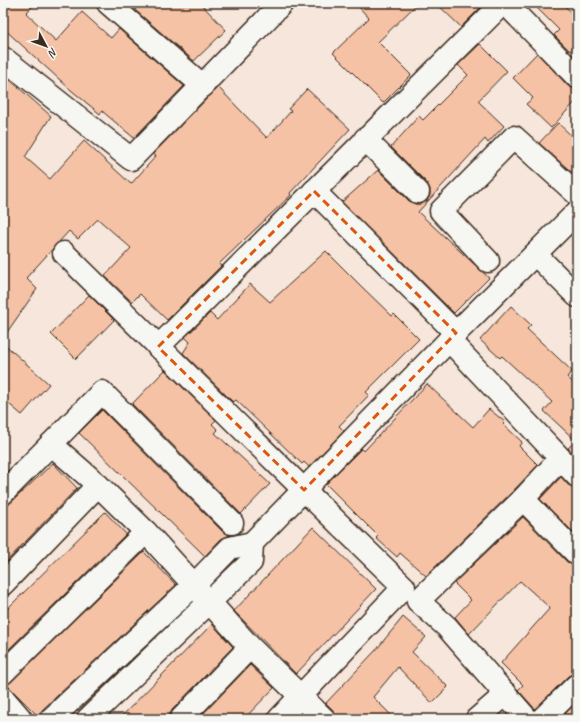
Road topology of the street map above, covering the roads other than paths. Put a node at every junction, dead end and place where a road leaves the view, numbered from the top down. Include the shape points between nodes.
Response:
1 (108, 3) edge
2 (282, 3) edge
3 (504, 3) edge
4 (3, 58) edge
5 (577, 77) edge
6 (203, 86) junction
7 (365, 139) junction
8 (314, 191) junction
9 (418, 192) dead end
10 (577, 194) edge
11 (577, 212) edge
12 (64, 253) dead end
13 (535, 254) junction
14 (488, 261) dead end
15 (577, 296) edge
16 (452, 336) junction
17 (158, 347) junction
18 (51, 444) junction
19 (560, 459) junction
20 (577, 476) edge
21 (98, 484) junction
22 (304, 490) junction
23 (3, 493) edge
24 (523, 499) junction
25 (232, 523) dead end
26 (146, 532) junction
27 (252, 543) junction
28 (577, 554) edge
29 (3, 584) edge
30 (193, 586) junction
31 (411, 594) junction
32 (208, 602) junction
33 (250, 647) junction
34 (3, 673) edge
35 (577, 684) edge
36 (506, 694) junction
37 (300, 697) junction
38 (3, 698) edge
39 (21, 719) edge
40 (51, 719) edge
41 (88, 719) edge
42 (181, 719) edge
43 (279, 719) edge
44 (324, 719) edge
45 (477, 719) edge
46 (527, 719) edge
47 (542, 719) edge

1 - 6 street
2 - 6 street
3 - 5 street
3 - 7 street
4 - 6 street via 131,159
7 - 8 street
7 - 9 street
8 - 16 street
8 - 17 street
10 - 14 street via 514,137 441,211
11 - 13 street
12 - 17 street
13 - 15 street
13 - 16 street
16 - 19 street
16 - 22 street
17 - 22 street
18 - 21 street
18 - 23 street
18 - 25 street via 102,392
19 - 20 street
19 - 24 street
21 - 26 street
21 - 29 street
22 - 27 street
22 - 31 street
24 - 28 street
24 - 31 street
26 - 30 street
26 - 34 street
27 - 30 street via 230,548
27 - 32 street via 251,562
30 - 32 street
30 - 40 street
31 - 36 street via 447,627
31 - 37 street
32 - 33 street
32 - 41 street
33 - 37 street
33 - 42 street
35 - 47 street
36 - 45 street
36 - 46 street
37 - 43 street
37 - 44 street
38 - 39 street

